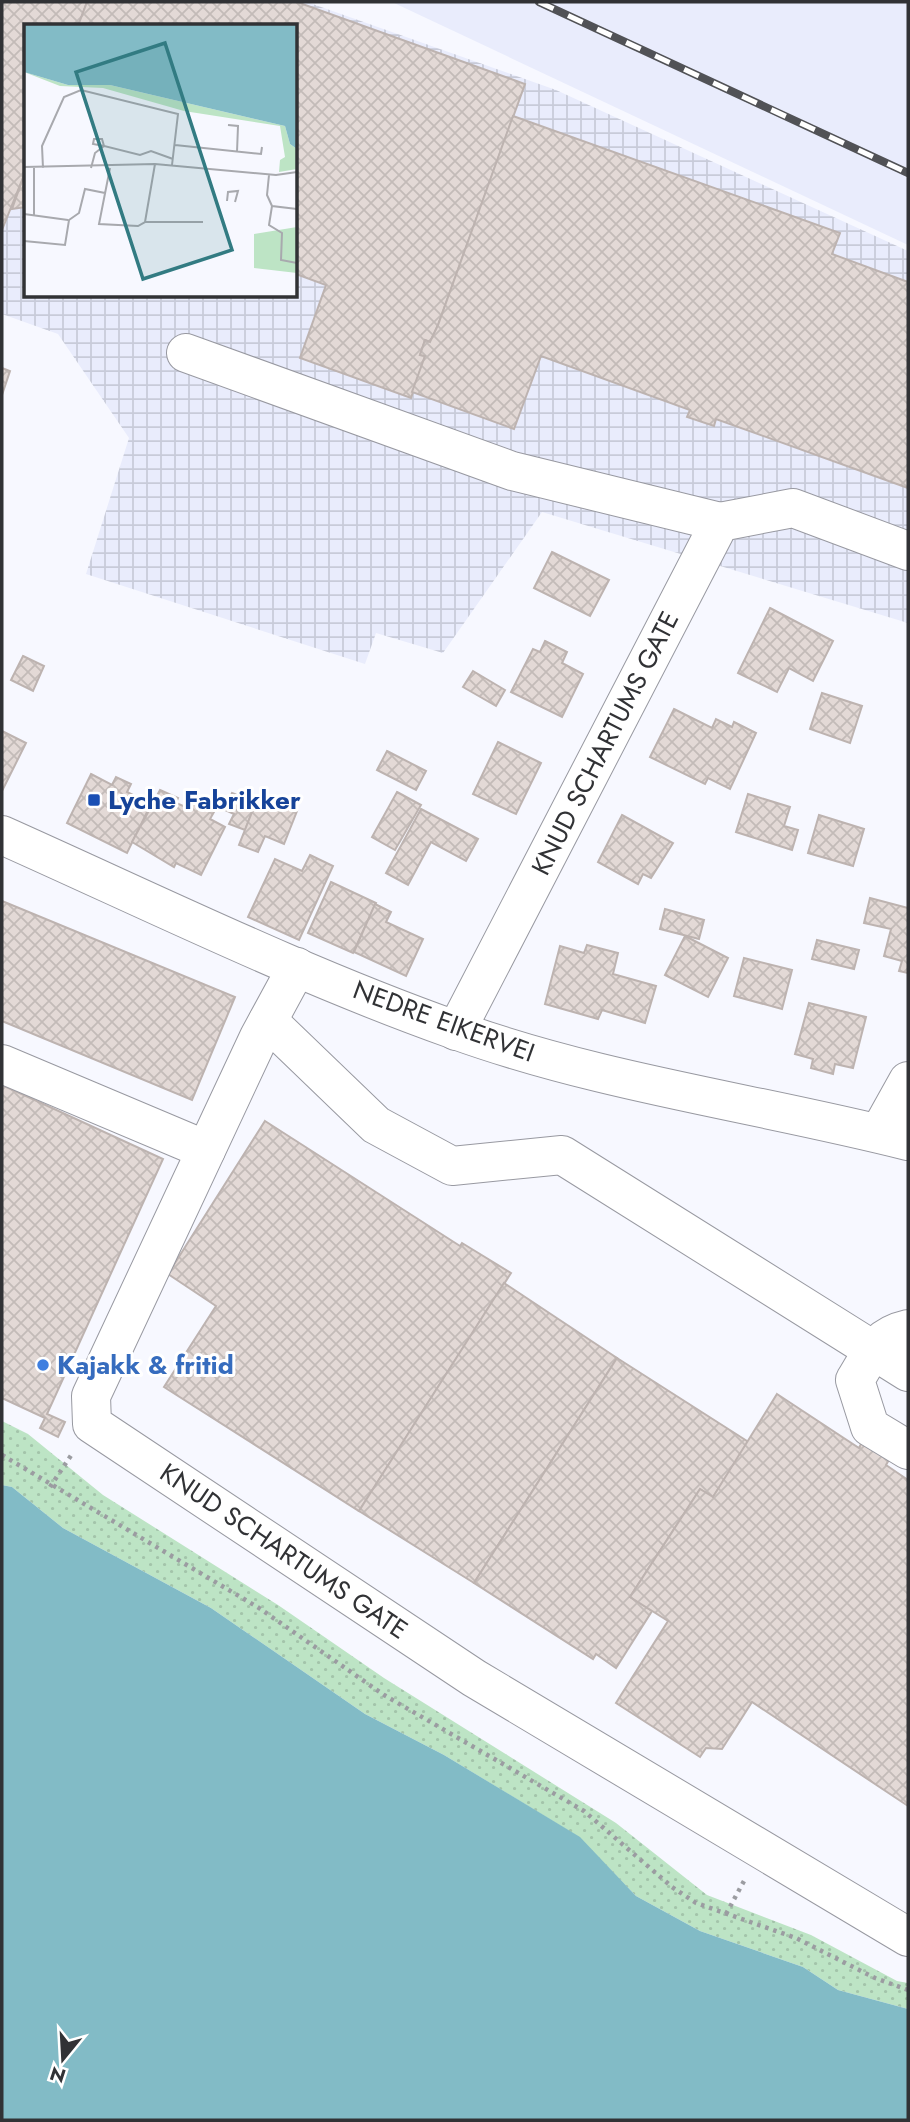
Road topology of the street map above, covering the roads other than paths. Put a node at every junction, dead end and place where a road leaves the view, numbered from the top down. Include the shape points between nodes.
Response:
1 (186, 353) dead end
2 (720, 522) junction
3 (908, 551) edge
4 (2, 835) edge
5 (297, 967) junction
6 (268, 1021) junction
7 (456, 1031) junction
8 (2, 1064) edge
9 (908, 1081) edge
10 (894, 1137) edge
11 (206, 1150) junction
12 (908, 1329) edge
13 (873, 1350) junction
14 (908, 1372) edge
15 (908, 1450) edge
16 (908, 1937) edge

1 - 2 main road via 512,471
2 - 3 main road via 793,508
2 - 7 main road, KNUD SCHARTUMS GATE
4 - 5 main road, NEDRE EIKERVEI
5 - 6 main road, KNUD SCHARTUMS GATE
5 - 7 main road, NEDRE EIKERVEI
6 - 11 main road, KNUD SCHARTUMS GATE
6 - 13 main road via 376,1125 441,1161 452,1166 562,1155
7 - 10 main road, NEDRE EIKERVEI via 589,1071
8 - 11 main road
9 - 10 main road
11 - 16 main road, KNUD SCHARTUMS GATE via 91,1396 92,1424 474,1678
12 - 13 main road via 889,1333
13 - 14 main road
13 - 15 main road via 855,1380 870,1427

